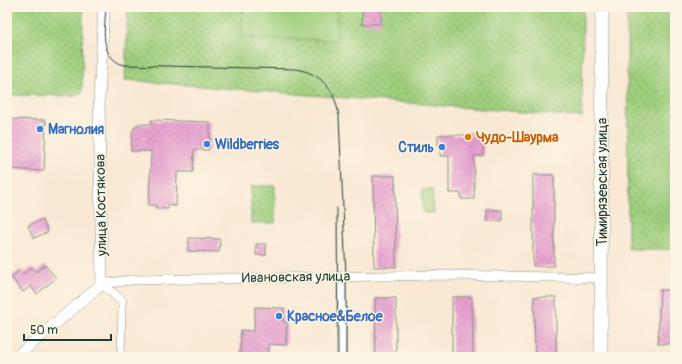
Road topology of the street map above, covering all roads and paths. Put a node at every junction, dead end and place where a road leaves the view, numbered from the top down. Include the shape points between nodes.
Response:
1 (104, 7) edge
2 (602, 7) edge
3 (342, 276) junction
4 (602, 278) junction
5 (102, 284) junction
6 (122, 301) joint
7 (16, 357) edge
8 (120, 357) edge
9 (341, 357) edge
10 (601, 357) edge

1 - 5 street, улица Костякова via 99,99
2 - 4 main road, Тимирязевская улица
3 - 4 street, Ивановская улица
3 - 5 street, Ивановская улица via 131,280
3 - 9 street
4 - 10 main road, Тимирязевская улица
5 - 6 street
5 - 7 street
6 - 8 street

